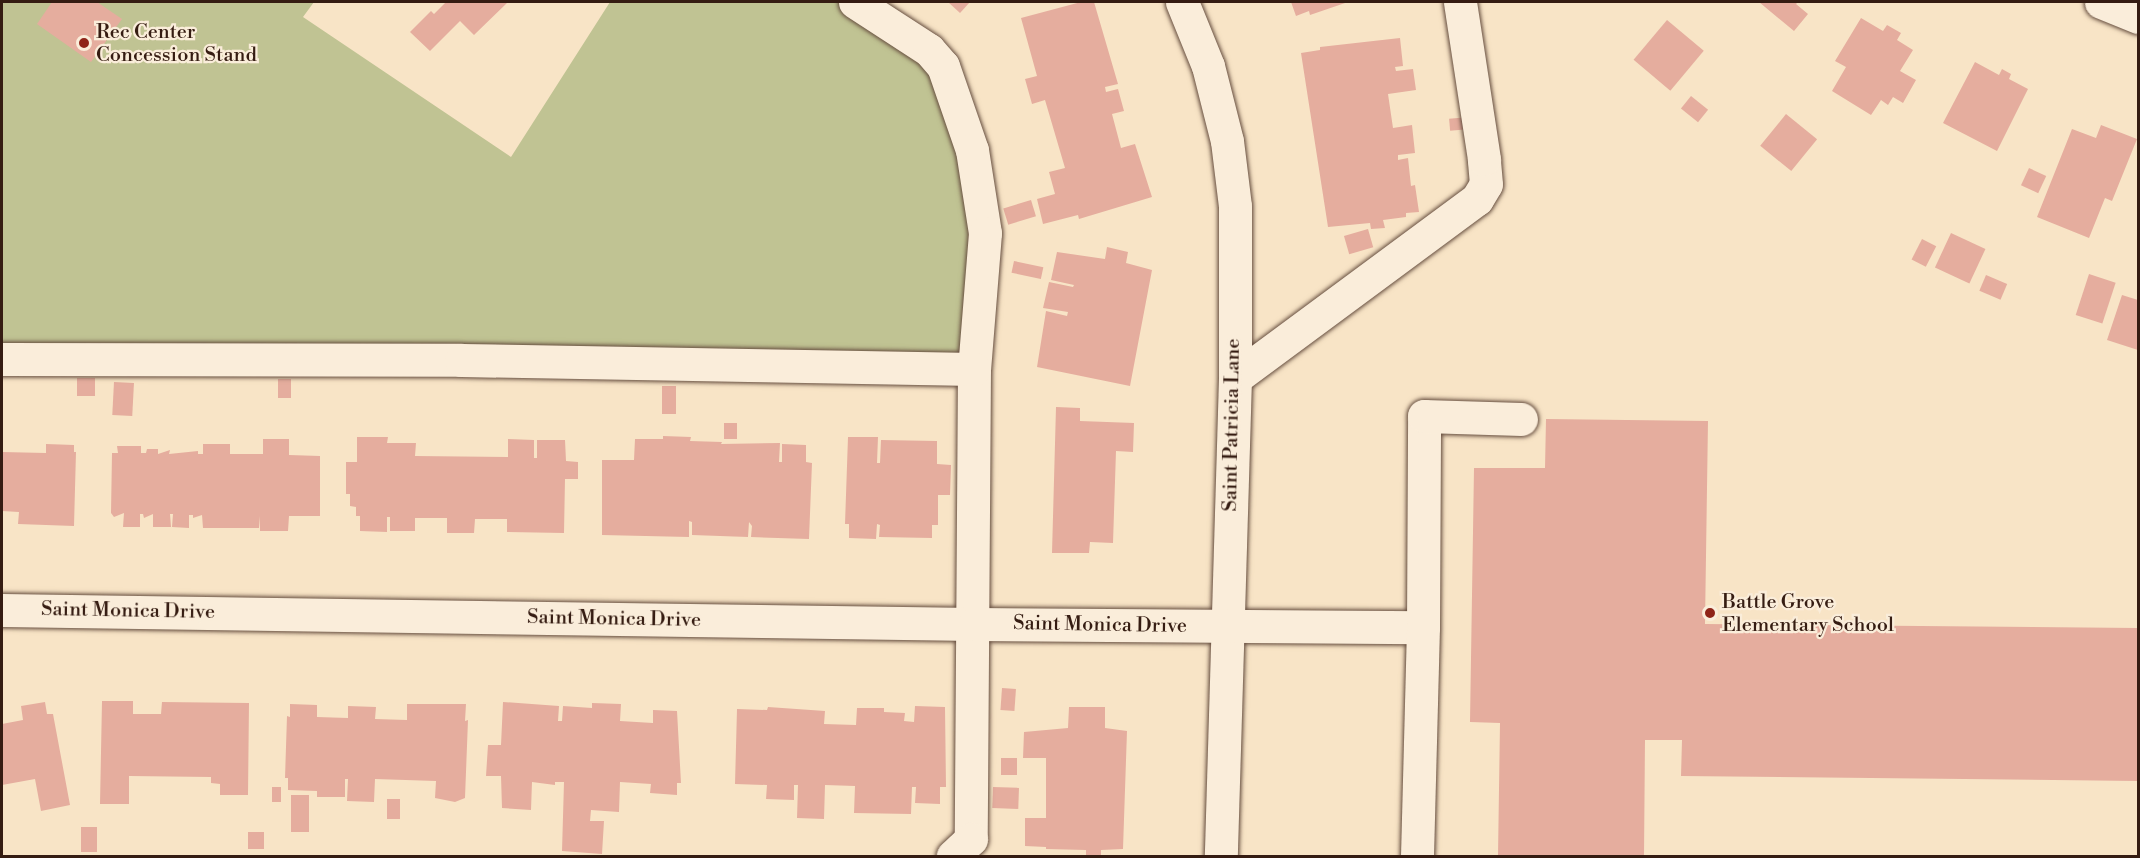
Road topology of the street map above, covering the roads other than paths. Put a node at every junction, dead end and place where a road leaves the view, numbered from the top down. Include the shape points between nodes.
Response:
1 (855, 2) edge
2 (1182, 2) edge
3 (1460, 2) edge
4 (2102, 2) edge
5 (2139, 17) edge
6 (2, 359) edge
7 (974, 369) junction
8 (1235, 378) junction
9 (1521, 419) dead end
10 (2, 610) edge
11 (974, 624) junction
12 (1226, 626) junction
13 (1423, 627) junction
14 (952, 856) edge
15 (1221, 856) edge
16 (1417, 856) edge

1 - 7 street via 929,50 943,66 956,98 972,150 985,233
2 - 8 street, Saint Patricia Lane via 1208,66 1227,141 1235,206
3 - 8 street via 1486,184 1477,199
4 - 5 street
6 - 7 street via 449,360
7 - 11 street
8 - 12 street, Saint Patricia Lane
9 - 13 street via 1424,416
10 - 11 street, Saint Monica Drive
11 - 12 street, Saint Monica Drive
11 - 14 street via 971,839
12 - 13 street, Saint Monica Drive
12 - 15 street, Saint Patricia Lane
13 - 16 street

